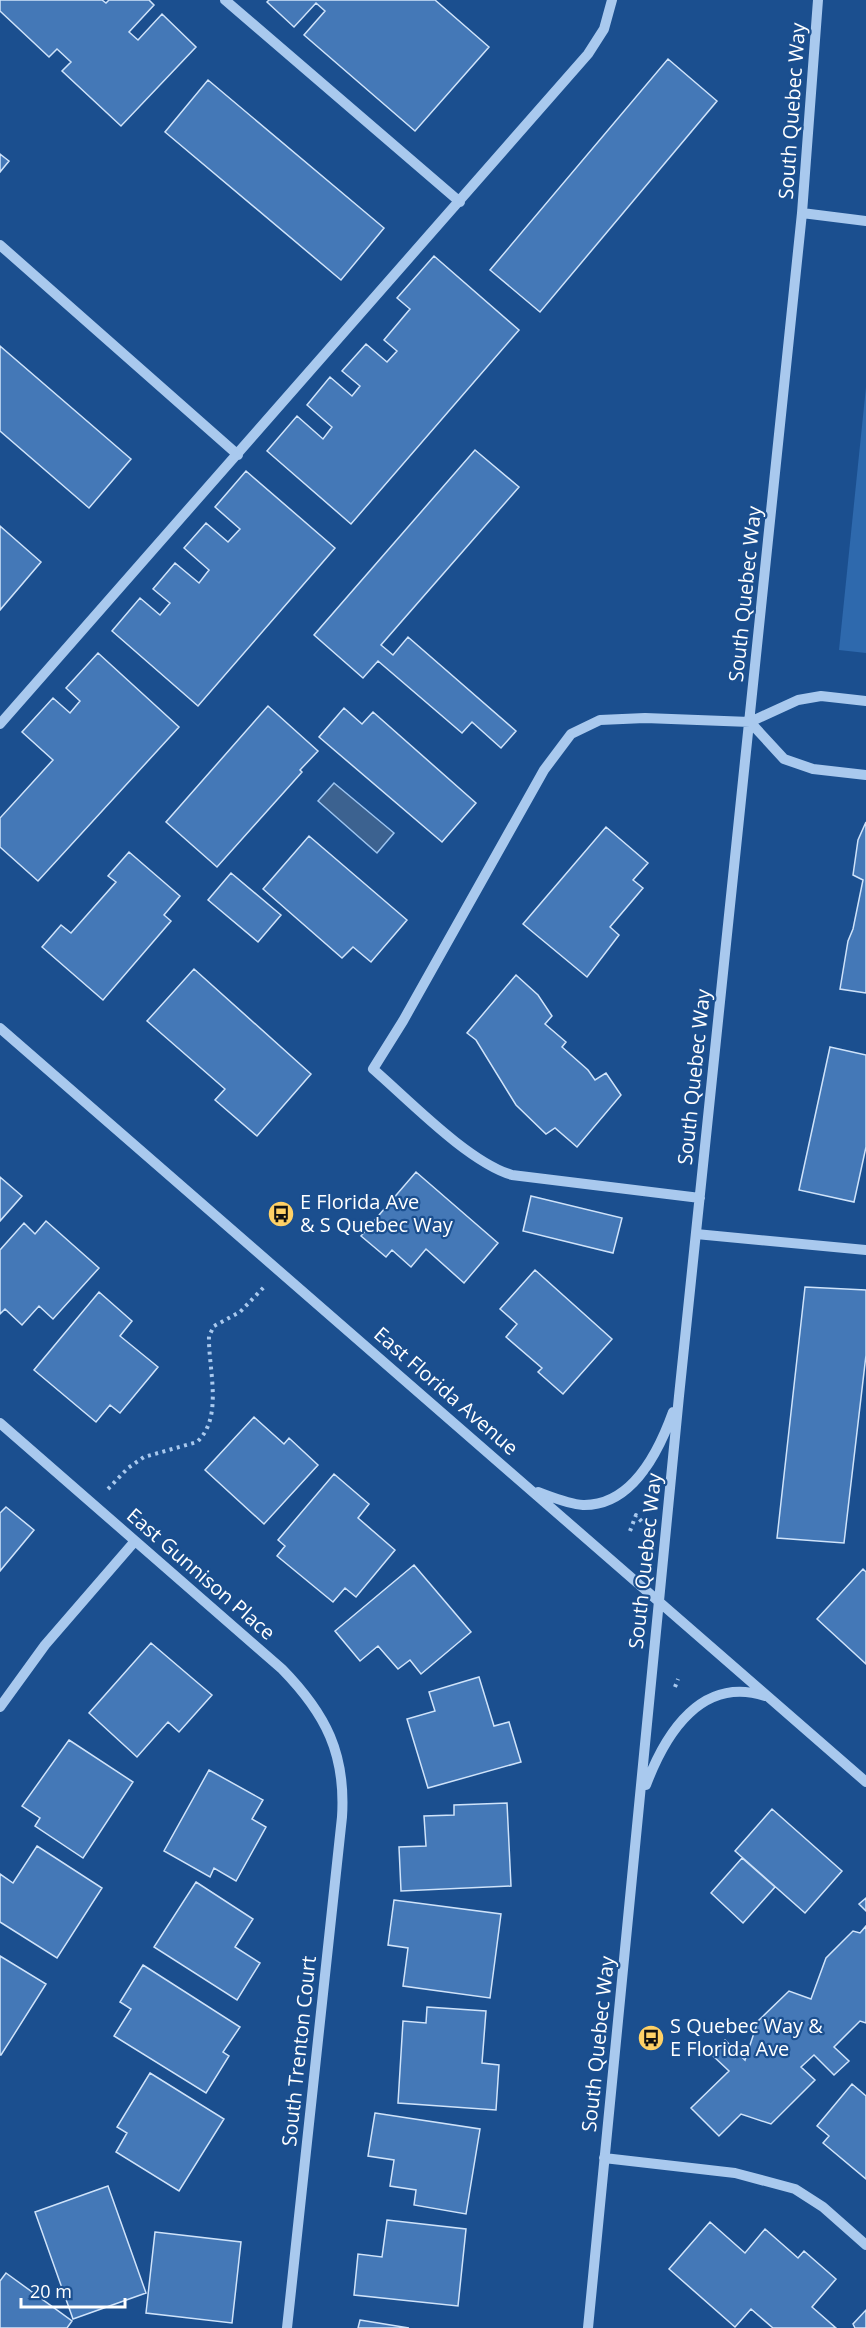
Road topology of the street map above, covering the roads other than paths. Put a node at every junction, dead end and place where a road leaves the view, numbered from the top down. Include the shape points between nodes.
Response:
1 (225, 0) edge
2 (612, 0) edge
3 (818, 0) edge
4 (460, 202) junction
5 (802, 213) junction
6 (866, 220) edge
7 (0, 245) edge
8 (238, 455) junction
9 (866, 701) edge
10 (750, 722) junction
11 (0, 724) edge
12 (866, 775) edge
13 (0, 1028) edge
14 (700, 1198) junction
15 (696, 1234) junction
16 (866, 1250) edge
17 (679, 1396) junction
18 (0, 1422) edge
19 (532, 1490) junction
20 (135, 1541) junction
21 (660, 1602) junction
22 (768, 1697) junction
23 (0, 1707) edge
24 (343, 1778) joint
25 (866, 1782) edge
26 (641, 1799) junction
27 (604, 2158) junction
28 (866, 2245) edge
29 (287, 2328) edge
30 (588, 2328) edge

1 - 4 street
2 - 4 street via 594,47
3 - 5 street, South Quebec Way
4 - 8 street
5 - 6 street
5 - 10 street, South Quebec Way
7 - 8 street
8 - 11 street
9 - 10 street via 821,696 798,700
10 - 12 street via 784,759 813,769
10 - 14 street, South Quebec Way
10 - 14 street via 616,718 588,724 571,735 544,770 373,1069 466,1149 499,1172
13 - 19 street, East Florida Avenue
14 - 15 street, South Quebec Way
15 - 16 street
15 - 17 street, South Quebec Way
17 - 19 street via 648,1464 636,1480 611,1500 581,1505
17 - 21 street, South Quebec Way
18 - 20 street, East Gunnison Place
19 - 21 street, East Florida Avenue
20 - 23 street via 45,1645
20 - 24 street, East Gunnison Place via 298,1685 325,1722
21 - 22 street, East Florida Avenue
21 - 26 street, South Quebec Way
22 - 25 street, East Florida Avenue
22 - 26 street via 752,1692 720,1692 692,1710 660,1755
24 - 29 street, South Trenton Court via 341,1829
26 - 27 street, South Quebec Way
27 - 28 street, South Quebec Way via 735,2173 795,2188 823,2206
27 - 30 street, South Quebec Way

